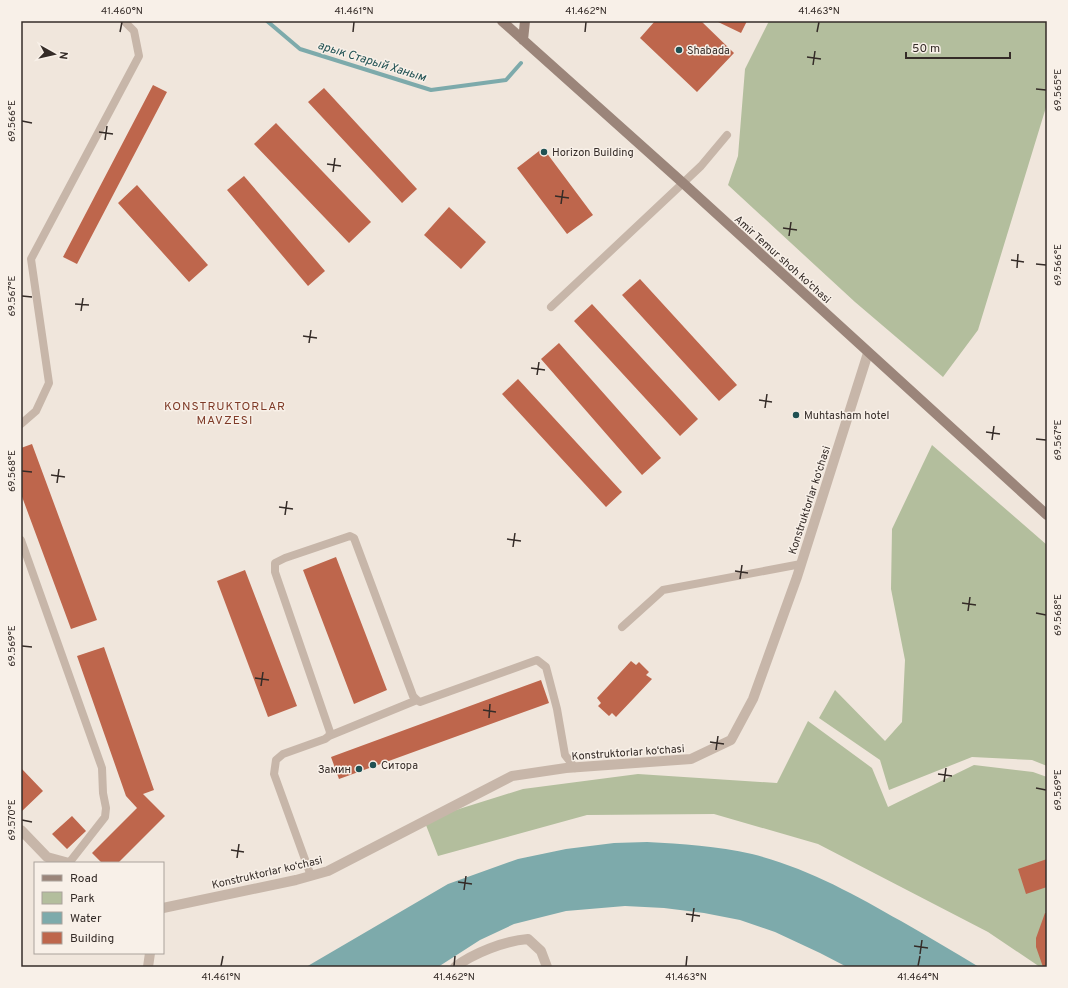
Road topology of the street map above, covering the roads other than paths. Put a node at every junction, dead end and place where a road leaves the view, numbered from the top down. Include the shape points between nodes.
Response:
1 (124, 21) edge
2 (525, 21) edge
3 (507, 23) edge
4 (523, 40) junction
5 (727, 135) dead end
6 (683, 183) junction
7 (551, 307) dead end
8 (868, 353) junction
9 (21, 424) edge
10 (1047, 516) edge
11 (21, 540) edge
12 (801, 564) junction
13 (622, 627) dead end
14 (417, 700) junction
15 (329, 736) junction
16 (575, 768) junction
17 (21, 830) edge
18 (65, 862) edge
19 (70, 862) edge
20 (311, 876) junction
21 (164, 908) edge
22 (150, 954) edge
23 (148, 967) edge
24 (455, 967) edge
25 (547, 967) edge

1 - 9 lane via 134,31 139,56 31,259 49,383 36,411
2 - 4 main road
3 - 4 main road, Amir Temur shoh ko‘chasi
4 - 6 main road, Amir Temur shoh ko‘chasi
5 - 6 lane
6 - 7 lane
6 - 8 main road, Amir Temur shoh ko‘chasi
8 - 10 main road, Amir Temur shoh ko‘chasi
8 - 12 street, Konstruktorlar ko‘chasi
11 - 19 lane via 102,768 105,817
12 - 13 lane via 663,590
12 - 16 street, Konstruktorlar ko‘chasi via 753,699 731,740 691,759
14 - 15 lane
14 - 15 lane via 413,696 354,538 350,536 285,558 275,563 275,572 329,726
14 - 16 lane via 420,702 537,660 546,666 566,755
15 - 20 lane via 283,754 276,760 274,774
16 - 20 street, Konstruktorlar ko‘chasi via 512,776 328,871
17 - 18 street via 47,857
20 - 21 street, Konstruktorlar ko‘chasi
22 - 23 street
24 - 25 street via 466,959 513,940 528,939 541,951

